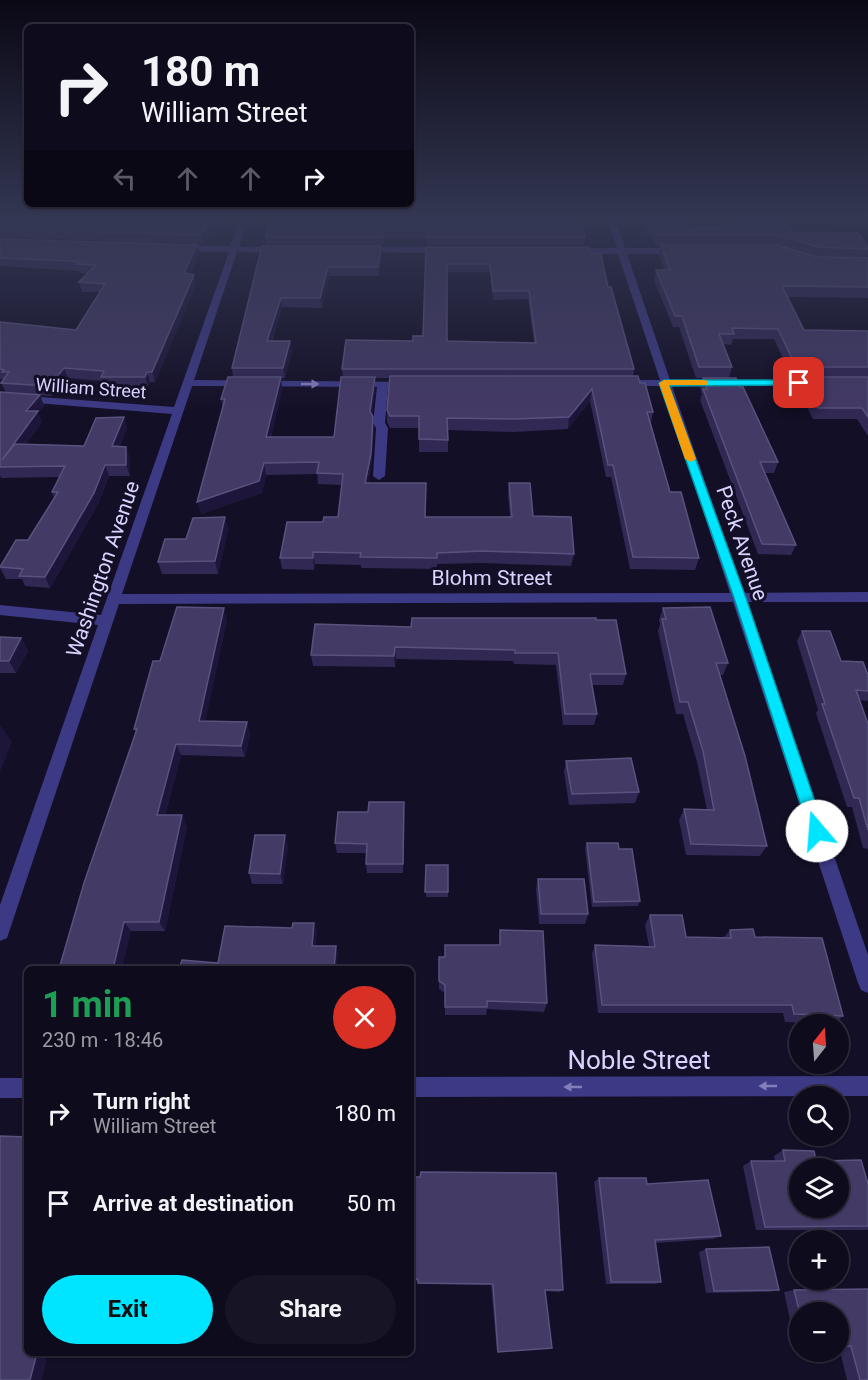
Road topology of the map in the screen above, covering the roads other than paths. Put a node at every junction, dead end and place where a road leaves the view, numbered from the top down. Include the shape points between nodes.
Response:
1 (222, 283) edge
2 (632, 283) edge
3 (189, 383) junction
4 (610, 383) edge
5 (664, 383) junction
6 (833, 383) edge
7 (383, 384) junction
8 (418, 384) edge
9 (0, 397) edge
10 (180, 411) junction
11 (379, 476) dead end
12 (868, 597) edge
13 (740, 598) junction
14 (116, 599) junction
15 (0, 610) edge
16 (108, 621) junction
17 (0, 932) edge
18 (868, 983) edge
19 (868, 1086) edge
20 (414, 1087) edge
21 (0, 1088) edge
22 (24, 1088) edge

1 - 3 street, Washington Avenue
2 - 5 street, Peck Avenue
3 -> 7 street
3 - 10 street, Washington Avenue
4 - 5 street
5 - 6 street
5 - 13 street, Peck Avenue
7 - 8 street
7 - 11 street
9 - 10 street, William Street
10 - 14 street, Washington Avenue
12 - 13 street, Blohm Street
13 - 14 street, Blohm Street
13 - 18 street, Peck Avenue
14 - 16 street, Washington Avenue
15 - 16 street
16 - 17 street, Washington Avenue
19 -> 20 street, Noble Street
21 - 22 street

